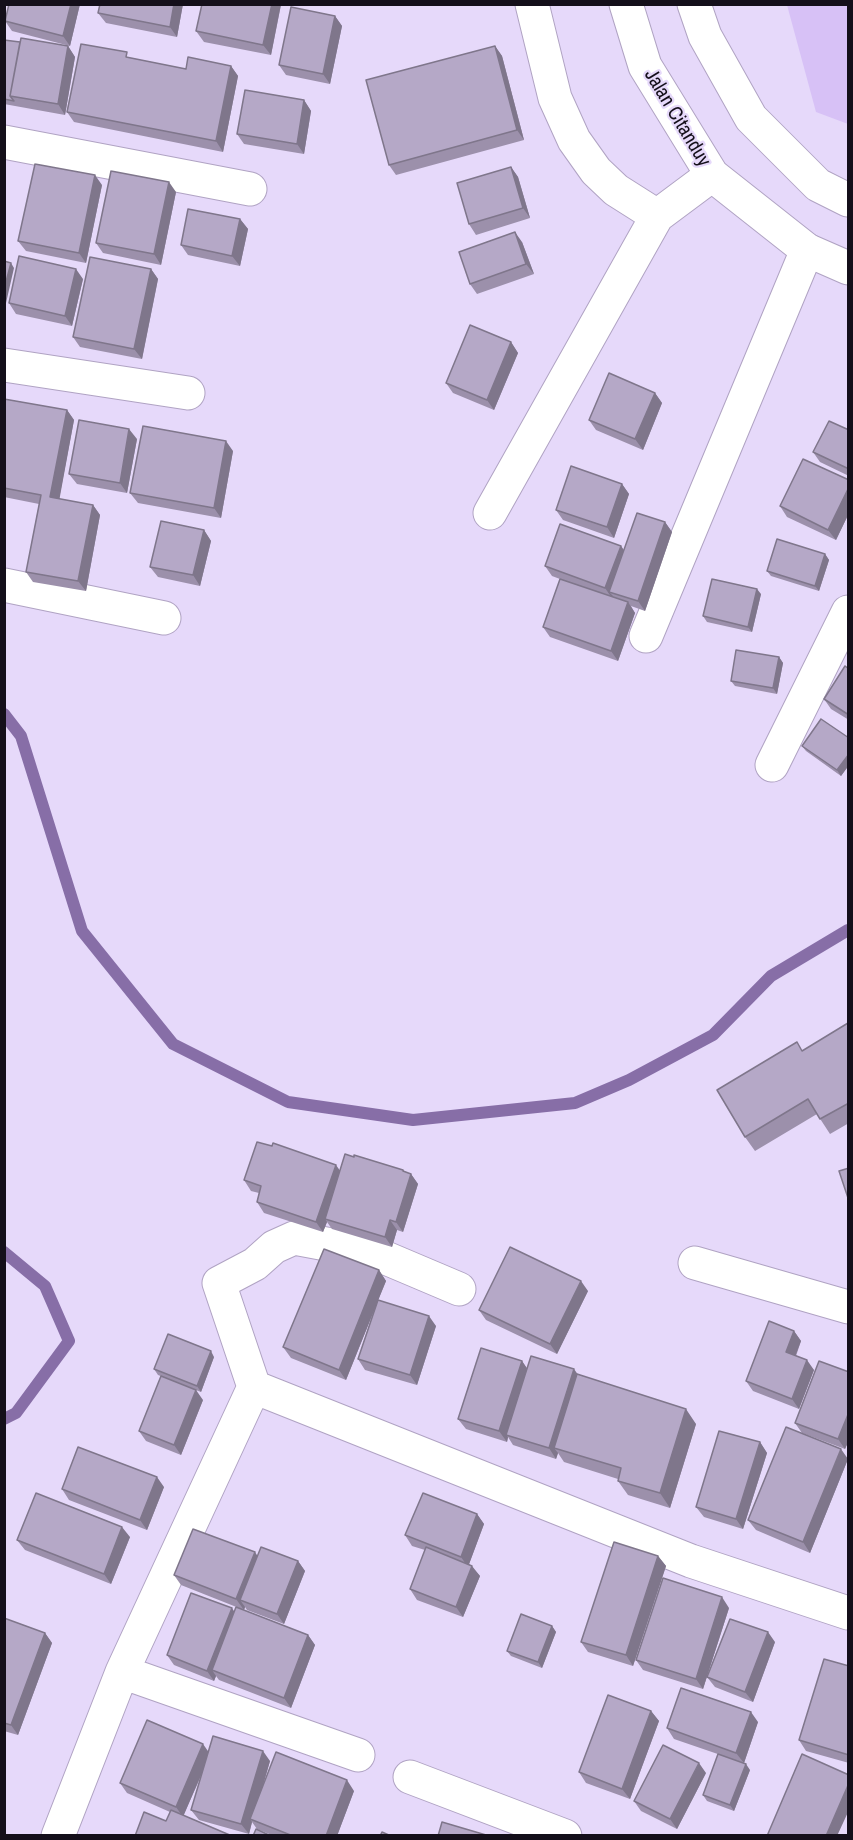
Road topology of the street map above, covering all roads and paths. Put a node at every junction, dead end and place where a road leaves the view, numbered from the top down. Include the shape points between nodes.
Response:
1 (532, 4) edge
2 (626, 4) edge
3 (694, 4) edge
4 (4, 142) edge
5 (712, 175) junction
6 (250, 189) dead end
7 (849, 200) edge
8 (657, 216) junction
9 (807, 250) junction
10 (849, 268) edge
11 (4, 364) edge
12 (188, 393) dead end
13 (490, 513) dead end
14 (4, 585) edge
15 (849, 612) edge
16 (164, 618) dead end
17 (646, 636) dead end
18 (772, 765) dead end
19 (695, 1263) dead end
20 (459, 1289) dead end
21 (849, 1307) edge
22 (254, 1387) junction
23 (849, 1613) edge
24 (122, 1672) junction
25 (358, 1755) dead end
26 (410, 1777) dead end
27 (58, 1836) edge
28 (565, 1836) edge

1 - 8 street via 555,98 574,140 596,171 616,190
2 - 5 street, Jalan Citanduy via 645,66
3 - 7 street via 705,36 751,118 818,186
4 - 6 street
5 - 8 street
5 - 9 street, Jalan Citanduy
8 - 13 street
9 - 10 street, Jalan Citanduy
9 - 17 street
11 - 12 street
14 - 16 street
15 - 18 street
19 - 21 street
20 - 22 street via 375,1253 294,1239 274,1247 255,1264 219,1283
22 - 23 street via 691,1561
22 - 24 street
24 - 25 street
24 - 27 street
26 - 28 street

